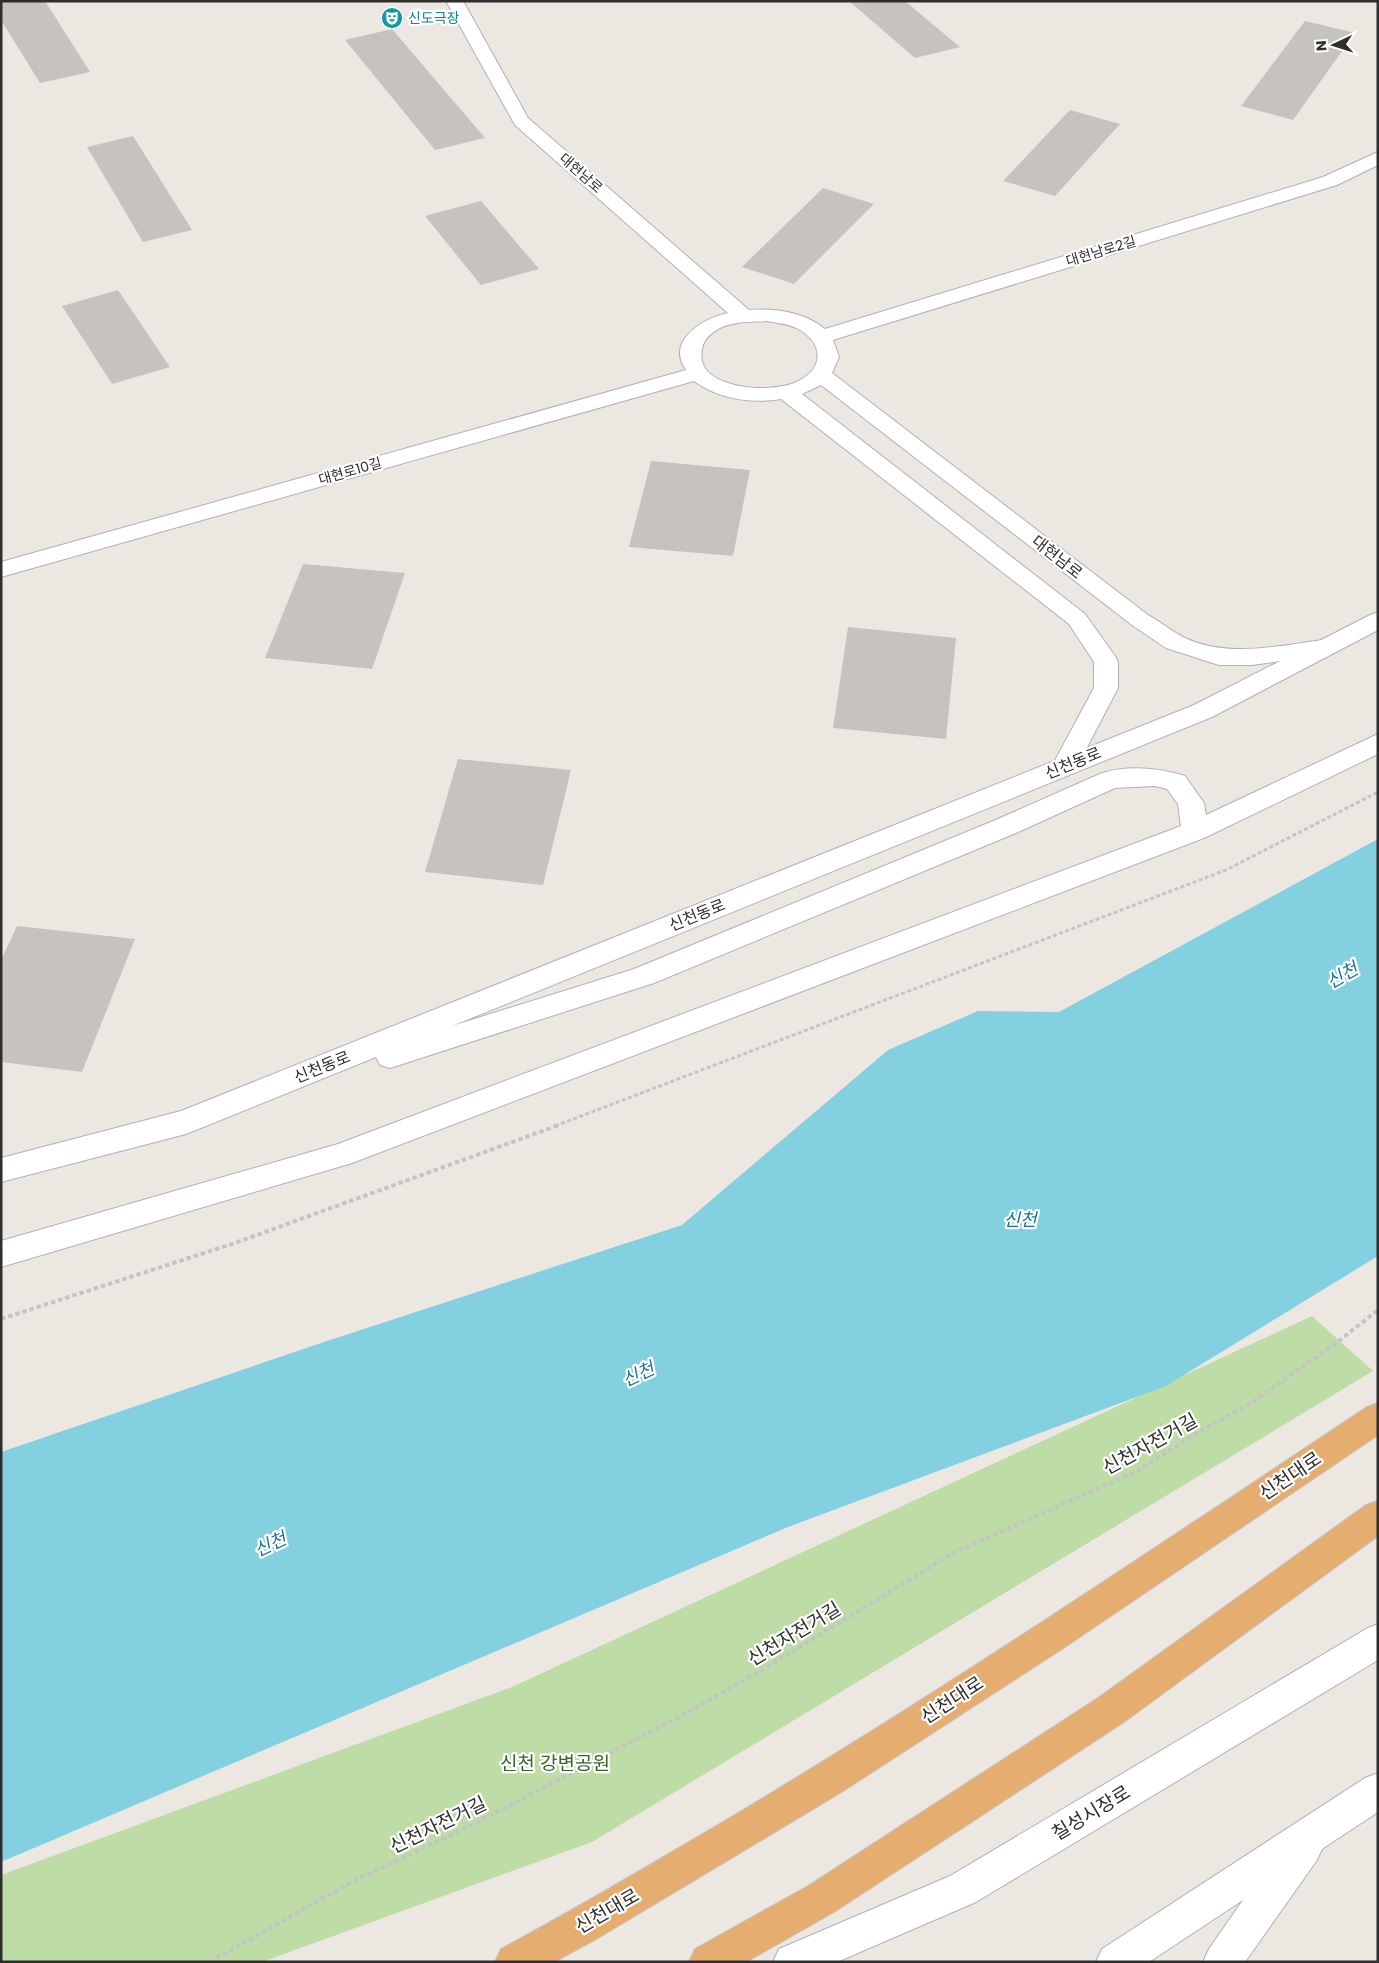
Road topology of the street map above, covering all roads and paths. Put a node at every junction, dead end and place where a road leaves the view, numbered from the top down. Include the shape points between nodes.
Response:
1 (454, 1) edge
2 (1378, 158) edge
3 (744, 316) junction
4 (821, 337) junction
5 (699, 373) junction
6 (821, 375) junction
7 (787, 392) junction
8 (1, 570) edge
9 (1378, 620) edge
10 (1323, 648) junction
11 (1378, 743) edge
12 (1065, 766) junction
13 (1378, 792) edge
14 (1195, 831) junction
15 (186, 1122) junction
16 (1, 1170) edge
17 (1, 1254) edge
18 (1378, 1310) edge
19 (1, 1319) edge
20 (1378, 1417) edge
21 (1378, 1516) edge
22 (1378, 1641) edge
23 (1378, 1791) edge
24 (1313, 1834) junction
25 (210, 1962) edge
26 (514, 1962) edge
27 (708, 1962) edge
28 (792, 1962) edge
29 (1115, 1962) edge
30 (1222, 1962) edge

1 - 3 street, 대현남로 via 521,121
2 - 4 street, 대현남로2길 via 1330,181
3 - 4 street via 767,315 788,319 807,326
3 - 5 street via 706,328 695,340 690,353 693,366
4 - 6 street via 828,349 828,362
5 - 7 street via 720,388 742,394
5 - 8 street, 대현로10길
6 - 7 street
6 - 10 street, 대현남로 via 1140,620 1174,642 1219,657 1252,657
7 - 12 street via 1077,619 1106,662 1106,688
9 - 10 street, 신천동로
10 - 12 street, 신천동로 via 1203,711
11 - 14 street
12 - 15 street, 신천동로
13 - 19 path via 1226,870 614,1105 235,1243
14 - 15 street via 1191,803 1176,782 1156,777 1111,779 1007,826 644,976
14 - 17 street via 342,1155
15 - 16 street, 신천동로
18 - 25 path, 신천자전거길 via 1253,1402 1135,1472 951,1554 694,1709 470,1826 348,1884
20 - 26 highway, 신천대로 via 1054,1635 827,1780 585,1925
21 - 27 highway via 1111,1710 821,1899
22 - 28 street, 칠성시장로 via 964,1889
23 - 24 street
24 - 29 street
24 - 30 street

